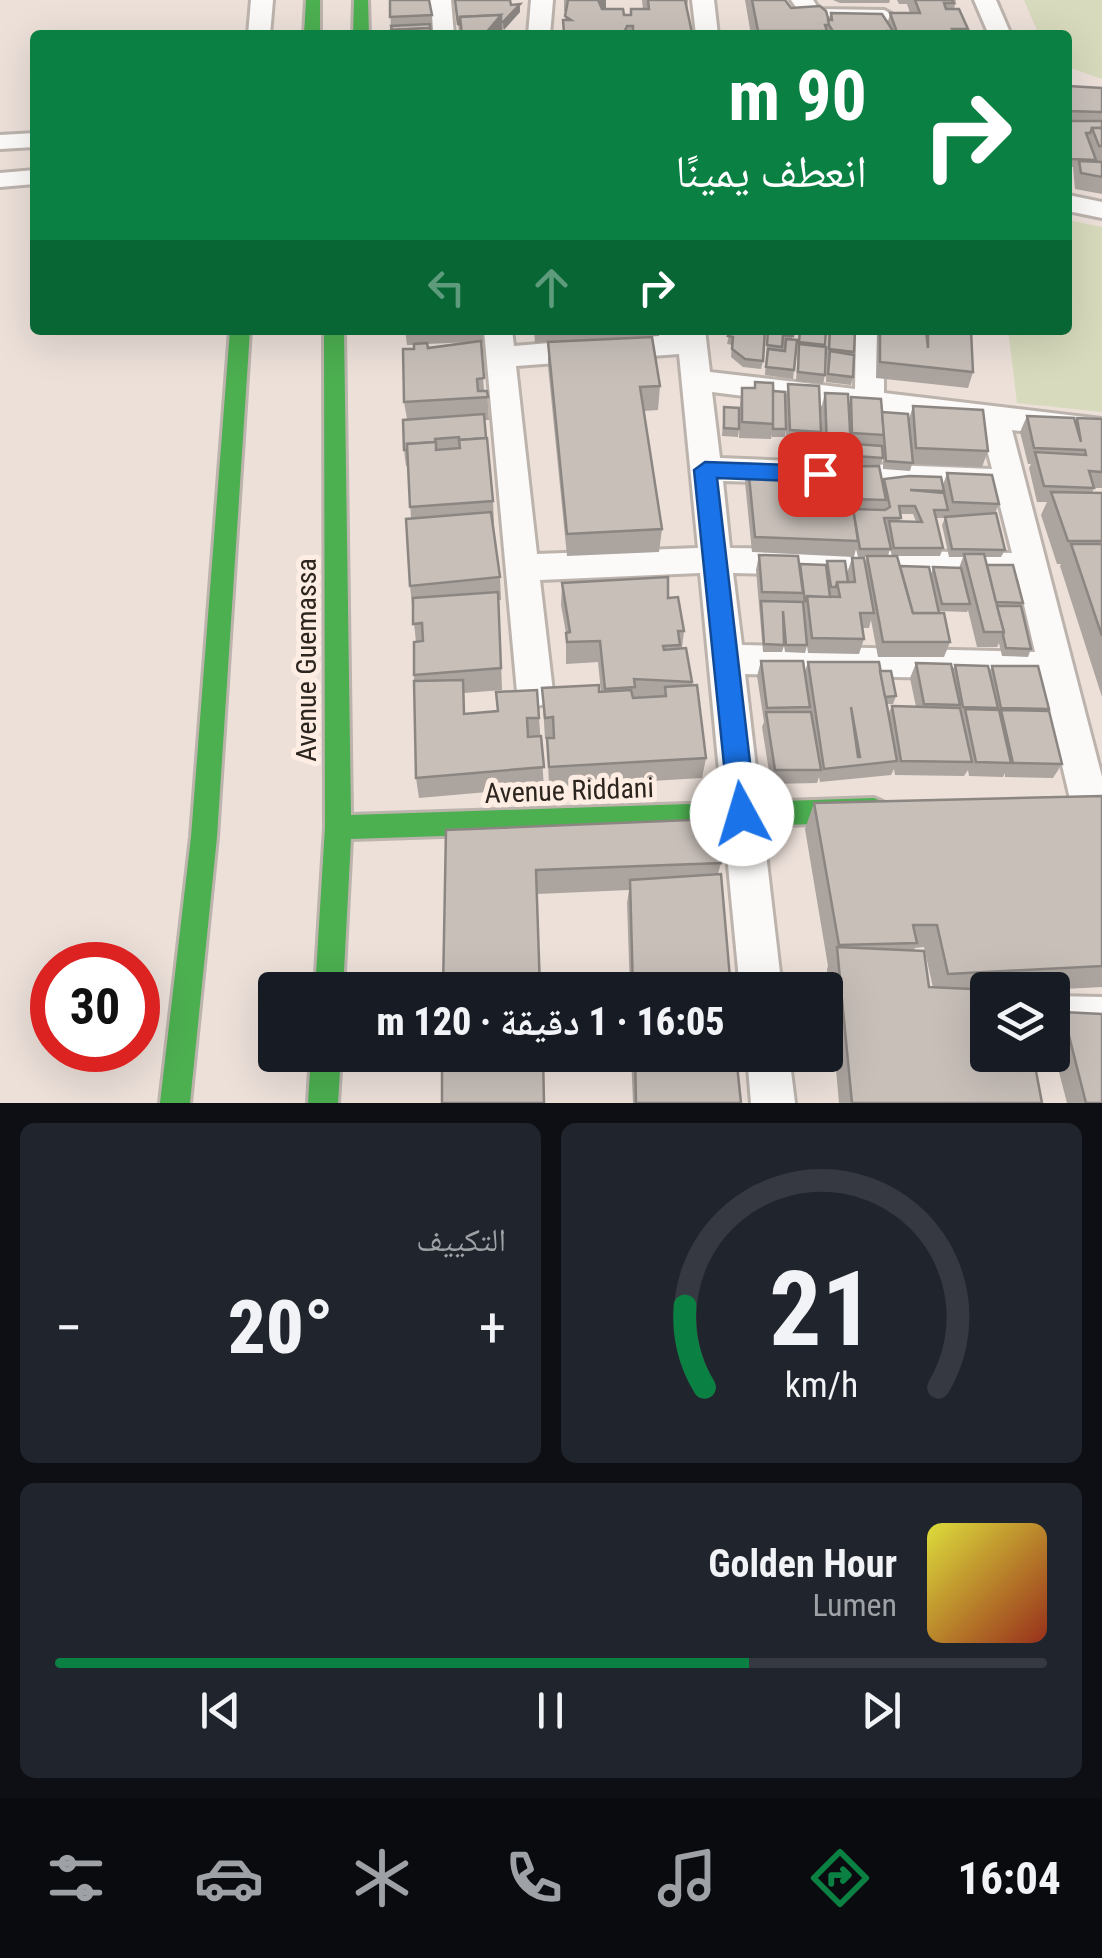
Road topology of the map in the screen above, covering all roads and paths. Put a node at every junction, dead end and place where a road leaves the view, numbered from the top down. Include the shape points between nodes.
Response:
1 (262, 0) edge
2 (314, 0) edge
3 (361, 0) edge
4 (440, 0) edge
5 (542, 0) edge
6 (703, 0) edge
7 (802, 0) edge
8 (985, 0) edge
9 (884, 16) edge
10 (259, 30) edge
11 (312, 30) edge
12 (361, 30) edge
13 (443, 30) edge
14 (539, 30) edge
15 (706, 30) edge
16 (998, 30) edge
17 (30, 140) edge
18 (0, 142) edge
19 (30, 178) edge
20 (0, 180) edge
21 (1072, 201) edge
22 (1102, 210) edge
23 (240, 335) edge
24 (334, 335) edge
25 (870, 335) edge
26 (691, 337) edge
27 (499, 344) edge
28 (696, 380) junction
29 (869, 402) junction
30 (994, 417) junction
31 (1102, 430) edge
32 (705, 470) junction
33 (1010, 481) junction
34 (715, 560) junction
35 (1031, 566) junction
36 (522, 568) junction
37 (726, 659) junction
38 (1056, 668) junction
39 (535, 692) edge
40 (1088, 803) edge
41 (897, 809) edge
42 (742, 814) junction
43 (338, 828) junction
44 (330, 972) edge
45 (759, 972) edge
46 (1070, 1018) edge
47 (1102, 1018) edge
48 (325, 1072) edge
49 (770, 1072) edge
50 (175, 1103) edge
51 (323, 1103) edge
52 (773, 1103) edge

1 - 10 street
2 - 11 street
3 - 12 street
4 - 13 street
5 - 14 street
6 - 15 street
7 - 9 street via 813,15
8 - 16 street
17 - 18 street
19 - 20 street
21 - 22 street
23 - 50 street via 204,837
24 - 43 street, Avenue Guemassa
25 - 29 street
26 - 27 street
26 - 28 street
27 - 36 street
28 - 29 street
28 - 32 street
29 - 30 street
30 - 31 street
30 - 33 street
32 - 33 street
32 - 34 street
33 - 35 street
34 - 35 street
34 - 36 street
34 - 37 street
35 - 38 street
36 - 39 street
37 - 38 street
37 - 42 street
38 - 40 street
41 - 42 street, Avenue Riddani
42 - 43 street, Avenue Riddani
42 - 45 street
43 - 44 street, Avenue Guemassa
46 - 47 street
48 - 51 street
49 - 52 street

